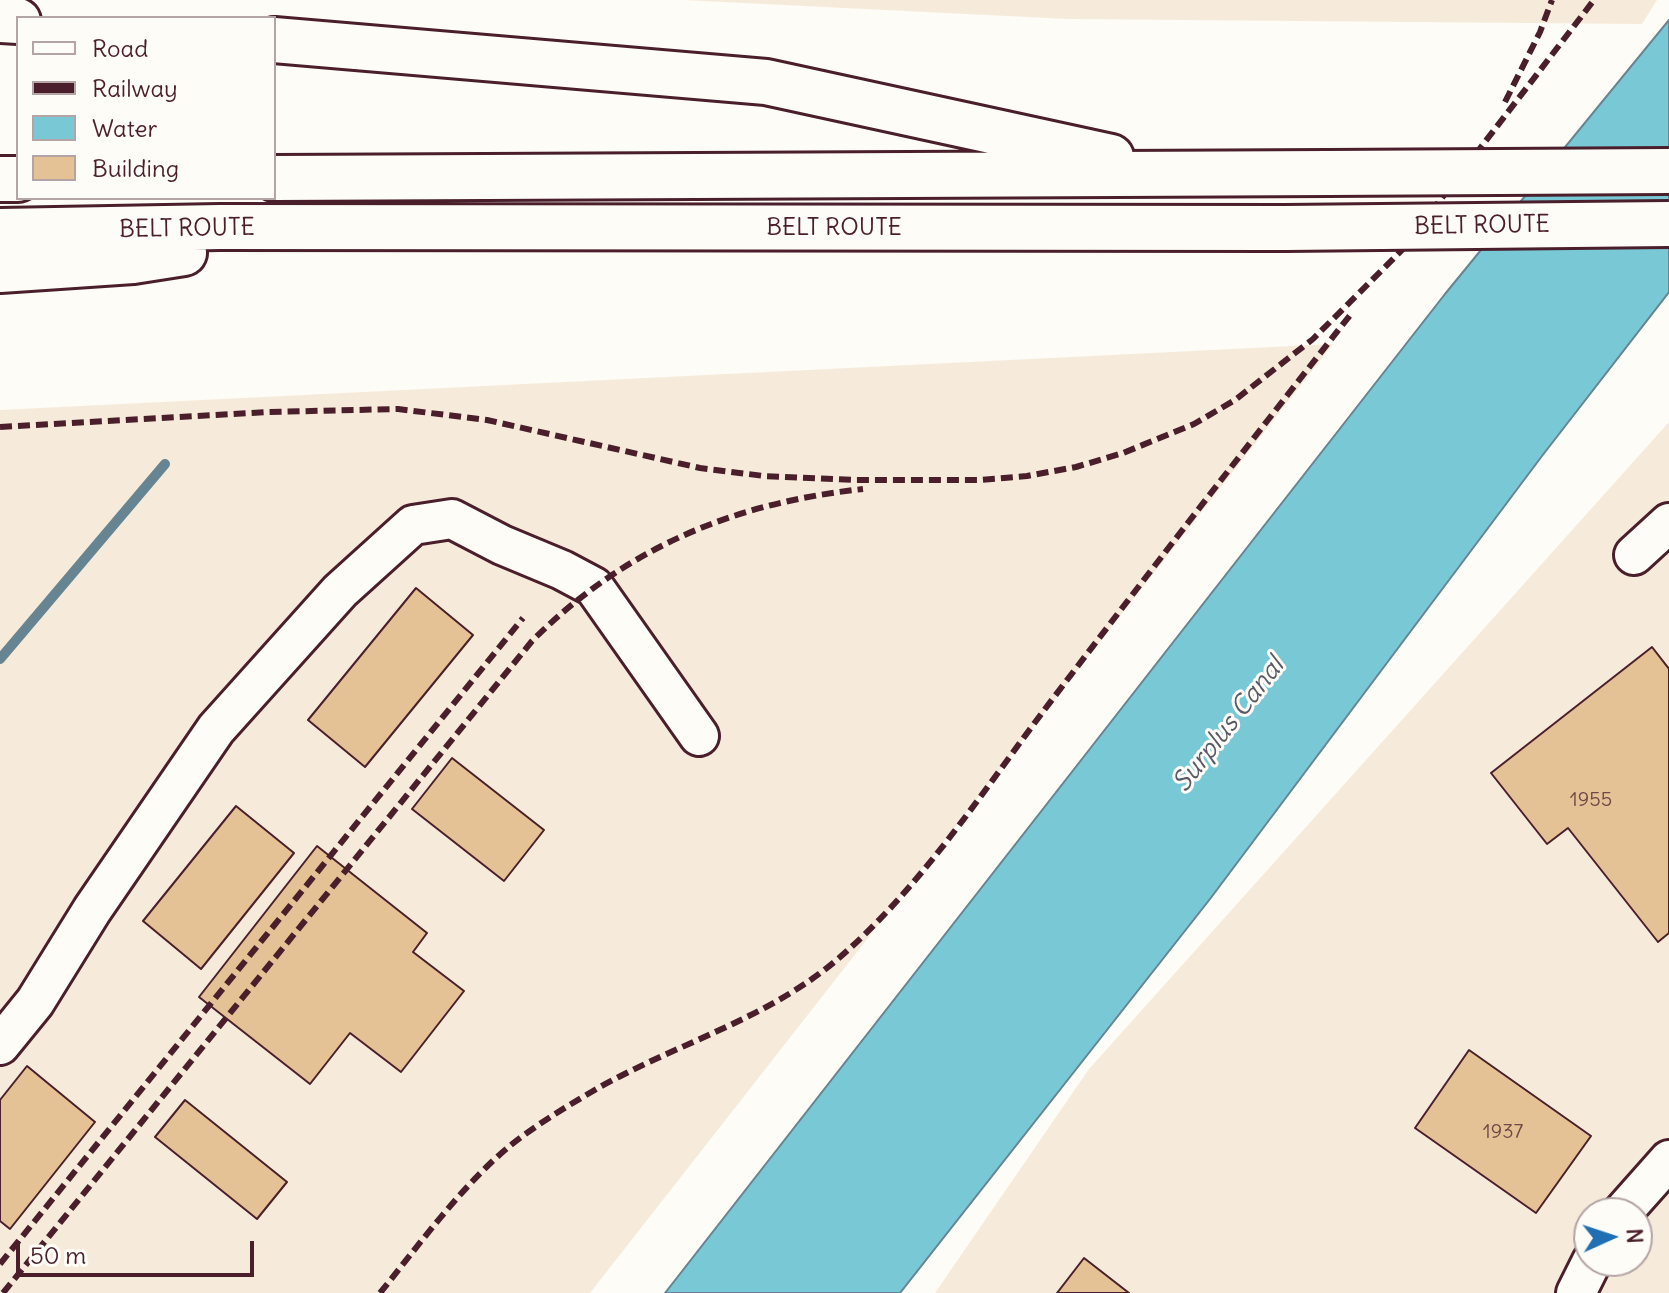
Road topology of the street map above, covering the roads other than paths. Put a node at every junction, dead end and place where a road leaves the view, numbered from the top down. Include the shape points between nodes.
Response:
1 (276, 40) edge
2 (1669, 171) edge
3 (1191, 174) junction
4 (276, 178) edge
5 (1669, 224) edge
6 (357, 229) junction
7 (0, 231) edge
8 (0, 270) edge
9 (1669, 523) edge
10 (1634, 555) dead end
11 (699, 736) dead end
12 (0, 1045) edge
13 (1669, 1160) edge
14 (1636, 1197) edge

1 - 3 highway via 766,82
2 - 3 highway, bridge
3 - 4 highway
5 - 6 highway, BELT ROUTE, bridge
6 - 7 highway, BELT ROUTE
6 - 8 highway via 133,261
9 - 10 street
11 - 12 street via 594,587 452,519 413,525 340,591 216,729 35,1002
13 - 14 street

